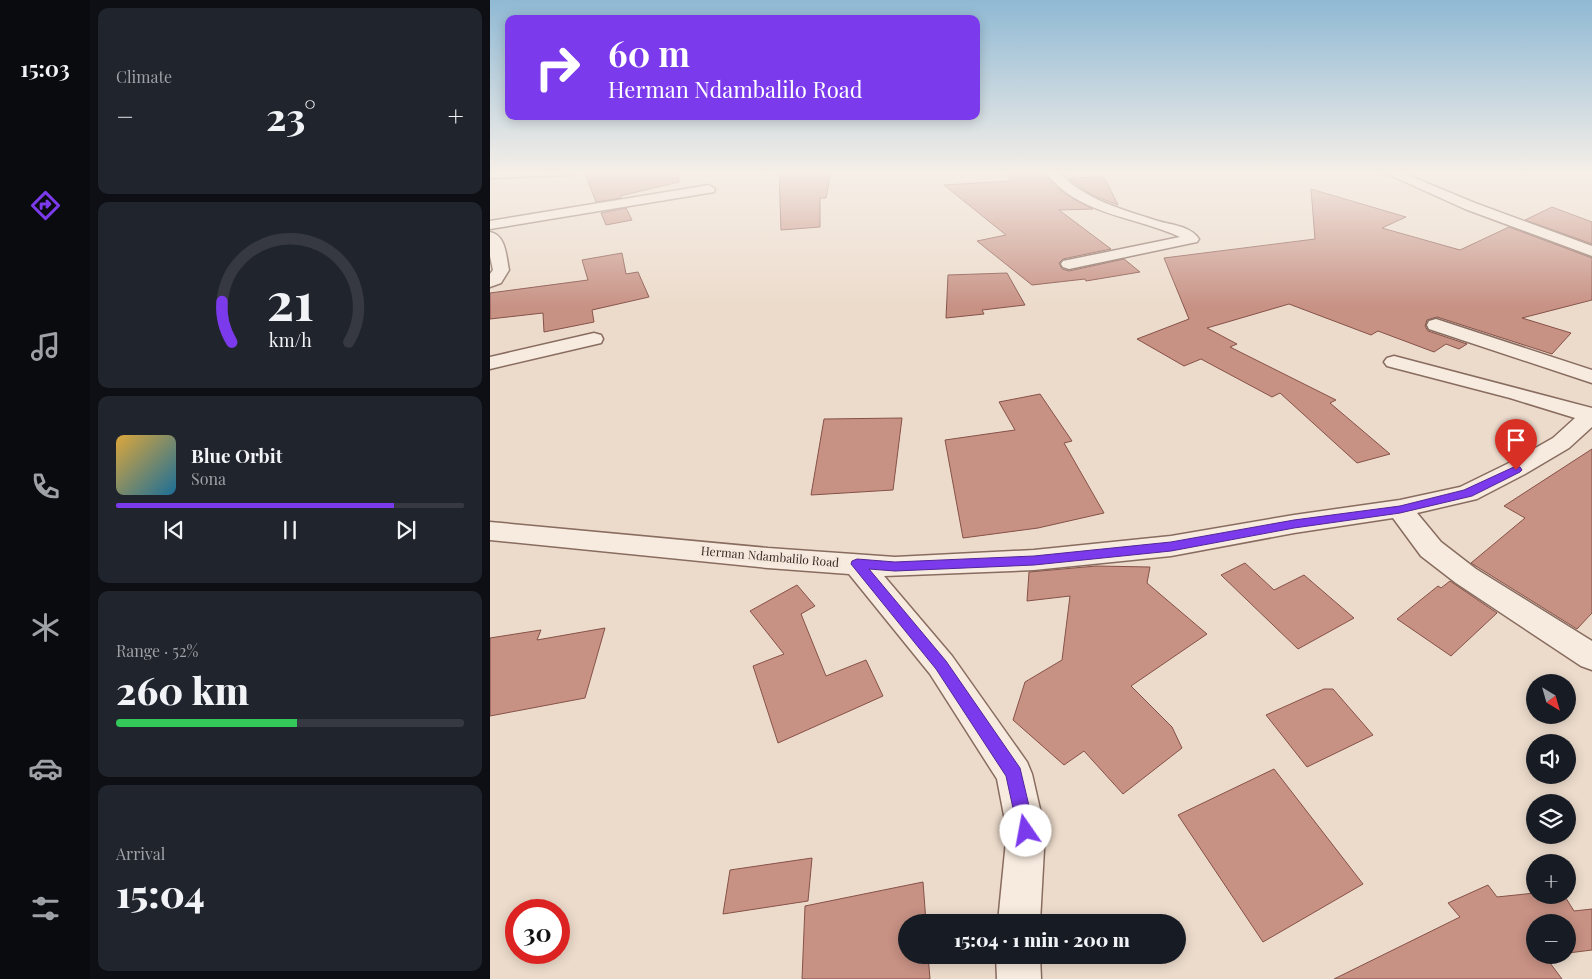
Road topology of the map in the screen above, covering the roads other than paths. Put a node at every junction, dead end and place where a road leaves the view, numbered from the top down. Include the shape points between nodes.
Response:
1 (541, 217) edge
2 (1132, 217) edge
3 (1499, 217) edge
4 (490, 225) edge
5 (490, 236) edge
6 (1592, 251) edge
7 (1069, 264) dead end
8 (490, 282) edge
9 (1436, 325) dead end
10 (594, 339) dead end
11 (490, 362) edge
12 (1394, 362) dead end
13 (1592, 377) edge
14 (1591, 415) edge
15 (1400, 510) junction
16 (490, 531) edge
17 (857, 564) junction
18 (1592, 657) edge
19 (1020, 914) edge
20 (1018, 964) edge
21 (1019, 979) edge

1 - 4 street
2 - 7 street via 1192,239
3 - 6 street
5 - 8 street via 494,239 501,270
9 - 13 street
10 - 11 street
12 - 14 street
14 - 15 street, Herman Ndambalilo Road via 1561,443 1508,474 1468,493
15 - 17 street, Herman Ndambalilo Road via 1294,524 1171,546 1034,560 895,567
15 - 18 street via 1431,549 1459,571
16 - 17 street, Herman Ndambalilo Road
17 - 19 street via 941,665 1014,774 1026,831
20 - 21 street

